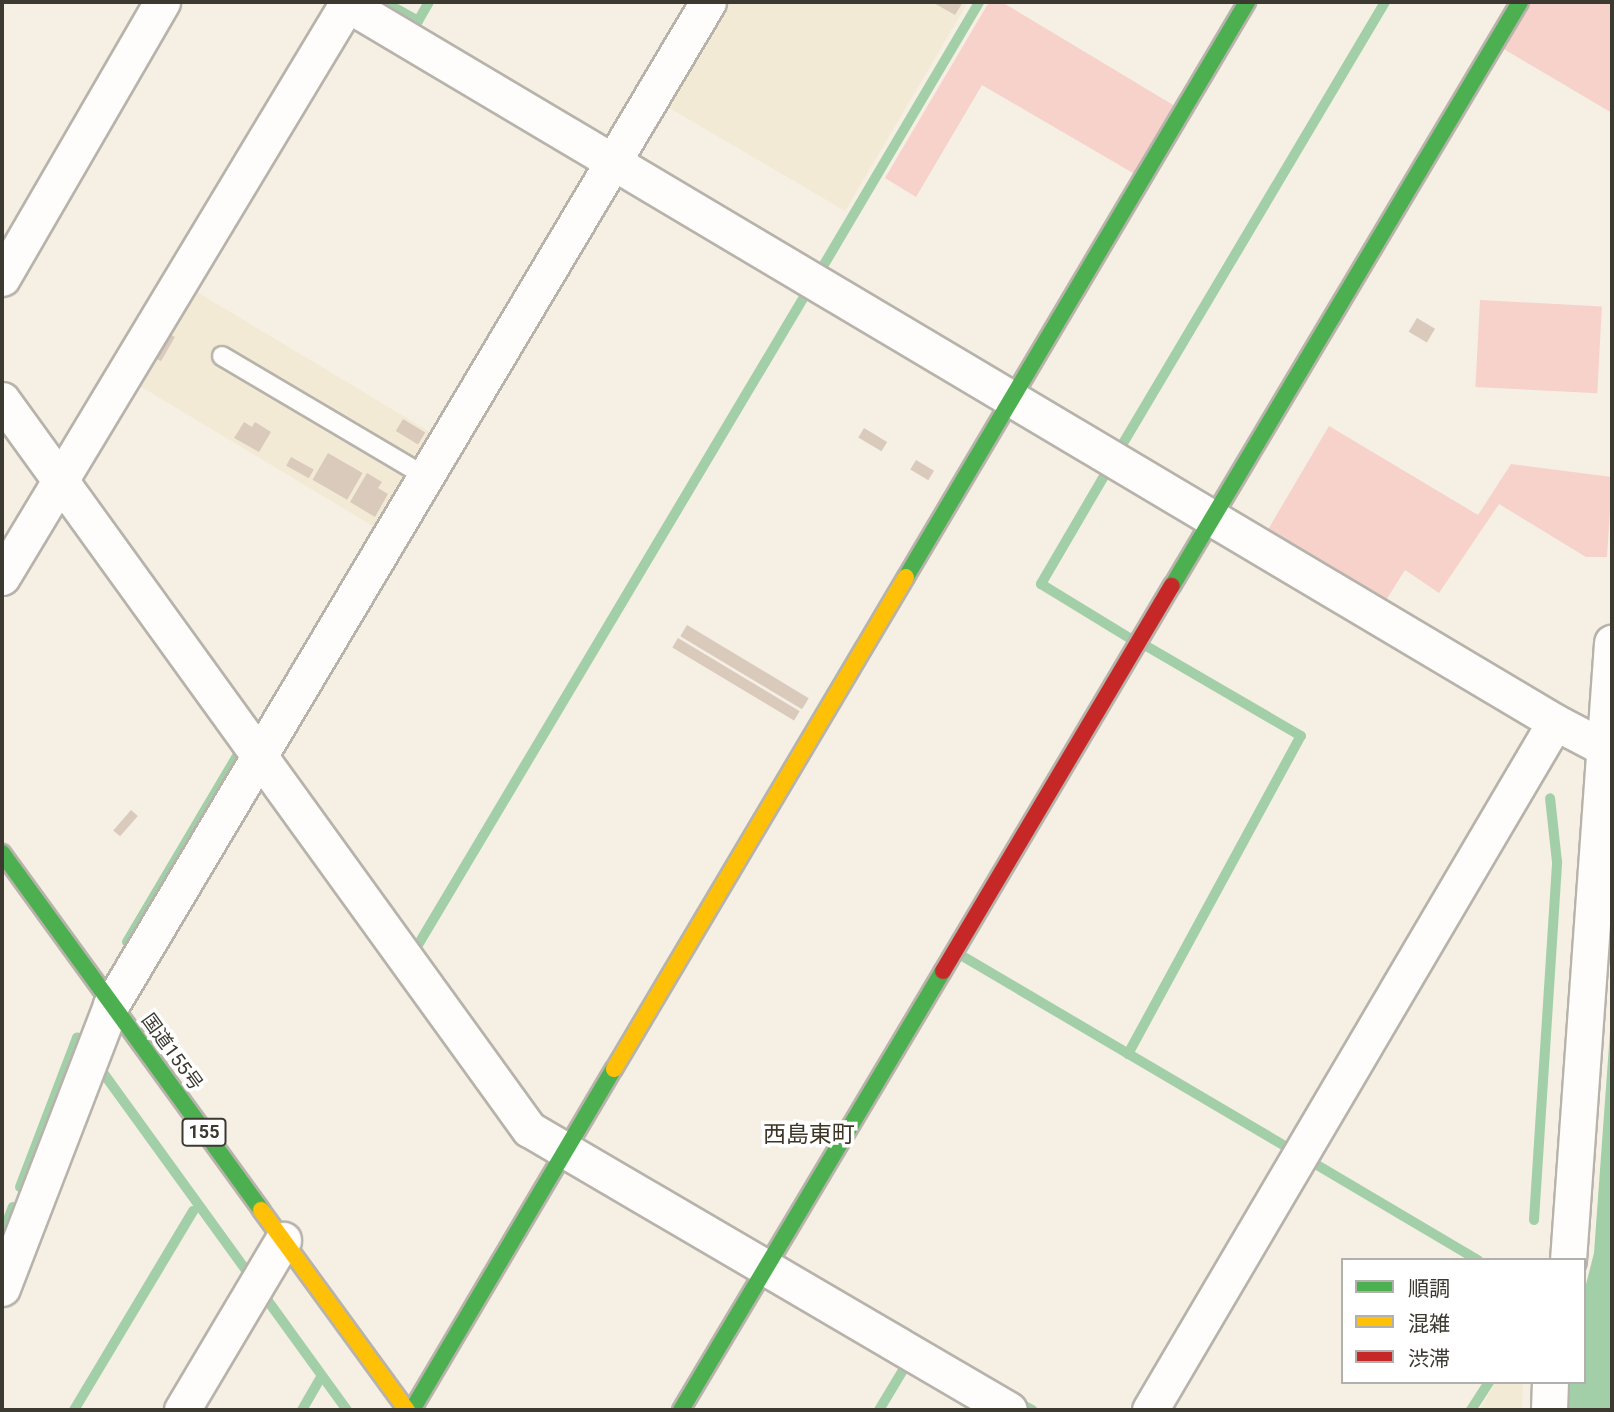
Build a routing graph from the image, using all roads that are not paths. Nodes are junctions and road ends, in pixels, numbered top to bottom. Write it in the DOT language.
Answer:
graph roads {
  1 [pos="162,2"];
  2 [pos="708,2"];
  3 [pos="1247,2"];
  4 [pos="1520,2"];
  5 [pos="346,3"];
  6 [pos="612,164"];
  7 [pos="2,278"];
  8 [pos="222,356"];
  9 [pos="2,400"];
  10 [pos="1013,401"];
  11 [pos="425,476"];
  12 [pos="61,479"];
  13 [pos="1212,519"];
  14 [pos="2,577"];
  15 [pos="1612,643"];
  16 [pos="1555,722"];
  17 [pos="1609,751"];
  18 [pos="258,755"];
  19 [pos="2,853"];
  20 [pos="111,1005"];
  21 [pos="567,1151"];
  22 [pos="283,1240"];
  23 [pos="1568,1258"];
  24 [pos="766,1268"];
  25 [pos="2,1288"];
  26 [pos="1550,1384"];
  27 [pos="182,1410"];
  28 [pos="410,1410"];
  29 [pos="681,1410"];
  30 [pos="1009,1410"];
  31 [pos="1150,1410"];
  32 [pos="1549,1410"];
  1 -- 7 [label="street"];
  2 -- 6 [label="street"];
  3 -- 10 [label="main road"];
  4 -- 13 [label="main road"];
  5 -- 6 [label="street"];
  5 -- 12 [label="street"];
  6 -- 10 [label="street"];
  6 -- 11 [label="street"];
  8 -- 11 [label="lane"];
  9 -- 12 [label="street"];
  10 -- 13 [label="street"];
  10 -- 21 [label="main road"];
  11 -- 18 [label="street"];
  12 -- 14 [label="street"];
  12 -- 18 [label="street"];
  13 -- 16 [label="street"];
  13 -- 24 [label="main road"];
  15 -- 17 [label="street"];
  16 -- 17 [label="street"];
  16 -- 31 [label="street"];
  17 -- 23 [label="street"];
  18 -- 20 [label="street"];
  18 -- 21 [label="street"];
  19 -- 20 [label="main road, 国道155号 / 155"];
  20 -- 22 [label="main road, 国道155号 / 155"];
  20 -- 25 [label="street"];
  21 -- 24 [label="street"];
  21 -- 28 [label="main road"];
  22 -- 27 [label="street"];
  22 -- 28 [label="main road, 国道155号 / 155"];
  24 -- 29 [label="main road"];
  24 -- 30 [label="street"];
  26 -- 32 [label="street"];
}
